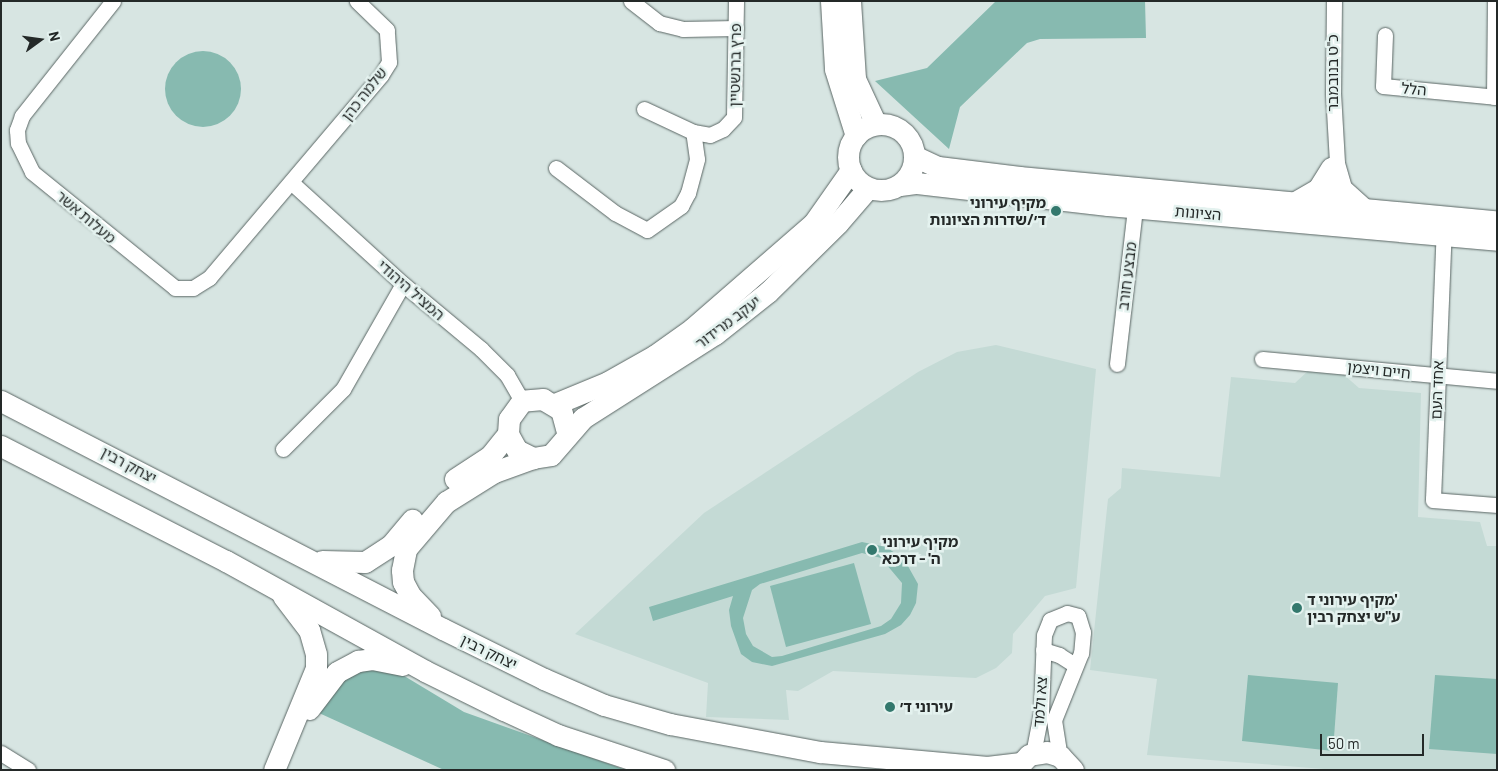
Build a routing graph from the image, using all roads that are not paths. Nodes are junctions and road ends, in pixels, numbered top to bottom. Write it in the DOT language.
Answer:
graph roads {
  1 [pos="113,1"];
  2 [pos="357,1"];
  3 [pos="631,1"];
  4 [pos="736,1"];
  5 [pos="831,1"];
  6 [pos="850,1"];
  7 [pos="1334,1"];
  8 [pos="1495,1"];
  9 [pos="736,28"];
  10 [pos="1385,35"];
  11 [pos="1495,97"];
  12 [pos="644,109"];
  13 [pos="876,124"];
  14 [pos="693,132"];
  15 [pos="856,136"];
  16 [pos="1334,144"];
  17 [pos="914,156"];
  18 [pos="556,168"];
  19 [pos="1332,168"];
  20 [pos="851,170"];
  21 [pos="292,183"];
  22 [pos="900,185"];
  23 [pos="868,188"];
  24 [pos="1137,198"];
  25 [pos="1297,201"];
  26 [pos="1340,205"];
  27 [pos="1368,218"];
  28 [pos="1497,221"];
  29 [pos="1444,226"];
  30 [pos="1497,240"];
  31 [pos="403,284"];
  32 [pos="1262,359"];
  33 [pos="1118,364"];
  34 [pos="1438,376"];
  35 [pos="1497,381"];
  36 [pos="1,401"];
  37 [pos="522,402"];
  38 [pos="555,404"];
  39 [pos="567,432"];
  40 [pos="508,434"];
  41 [pos="1,446"];
  42 [pos="283,448"];
  43 [pos="533,458"];
  44 [pos="1497,505"];
  45 [pos="310,560"];
  46 [pos="275,586"];
  47 [pos="443,629"];
  48 [pos="1043,650"];
  49 [pos="1075,666"];
  50 [pos="424,670"];
  51 [pos="294,729"];
  52 [pos="4,760"];
  53 [pos="1022,762"];
  54 [pos="1071,766"];
  55 [pos="28,770"];
  56 [pos="274,770"];
  57 [pos="664,770"];
  1 -- 21 [label="street, מעלות אשר"];
  2 -- 21 [label="street, שלמה כהן"];
  3 -- 9 [label="street"];
  4 -- 9 [label="street, פרץ ברנשטיין"];
  5 -- 15 [label="street"];
  6 -- 13 [label="street"];
  7 -- 16 [label="street, כ\"ט בנובמבר"];
  8 -- 11 [label="street"];
  9 -- 14 [label="street, פרץ ברנשטיין"];
  10 -- 11 [label="street, הלל"];
  12 -- 14 [label="street, פרץ ברנשטיין"];
  13 -- 15 [label="street"];
  13 -- 17 [label="street"];
  14 -- 18 [label="street"];
  15 -- 20 [label="street"];
  16 -- 19 [label="street, כ\"ט בנובמבר"];
  16 -- 27 [label="street, כ\"ט בנובמבר"];
  17 -- 22 [label="street"];
  17 -- 24 [label="street, הציונות"];
  19 -- 25 [label="street"];
  19 -- 26 [label="street, כ\"ט בנובמבר"];
  20 -- 23 [label="street"];
  20 -- 38 [label="street, יעקב מרידור"];
  21 -- 31 [label="street, המציל היהודי"];
  22 -- 23 [label="street"];
  22 -- 24 [label="street, הציונות"];
  23 -- 39 [label="street, יעקב מרידור"];
  24 -- 25 [label="street, הציונות"];
  24 -- 27 [label="street, הציונות"];
  24 -- 33 [label="street, מבצע חורב"];
  25 -- 26 [label="street, הציונות"];
  26 -- 27 [label="street, הציונות"];
  27 -- 29 [label="street, הציונות"];
  28 -- 29 [label="street, הציונות"];
  29 -- 30 [label="street, הציונות"];
  29 -- 34 [label="street, אחד העם"];
  31 -- 37 [label="street, המציל היהודי"];
  31 -- 42 [label="street"];
  32 -- 34 [label="street, חיים ויצמן"];
  34 -- 35 [label="street, חיים ויצמן"];
  34 -- 44 [label="street, אחד העם"];
  36 -- 45 [label="street, יצחק רבין"];
  37 -- 38 [label="street"];
  37 -- 40 [label="street"];
  38 -- 39 [label="street"];
  39 -- 43 [label="street"];
  40 -- 43 [label="street"];
  40 -- 45 [label="street"];
  41 -- 46 [label="street"];
  43 -- 47 [label="street"];
  45 -- 47 [label="street, יצחק רבין"];
  46 -- 50 [label="street"];
  46 -- 51 [label="street"];
  47 -- 53 [label="street, יצחק רבין"];
  48 -- 49 [label="street"];
  48 -- 49 [label="street, צא ולמד"];
  48 -- 53 [label="street, צא ולמד"];
  49 -- 54 [label="street, צא ולמד"];
  50 -- 51 [label="street"];
  50 -- 57 [label="street"];
  51 -- 56 [label="street"];
  52 -- 55 [label="street"];
  53 -- 54 [label="street, יצחק רבין"];
}
